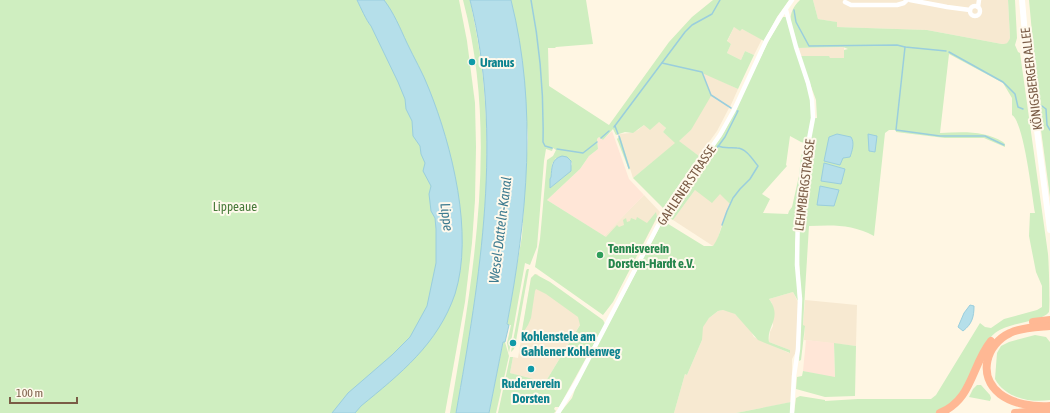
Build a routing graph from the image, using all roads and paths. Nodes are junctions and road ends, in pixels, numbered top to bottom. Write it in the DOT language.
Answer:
graph roads {
  1 [pos="792,0"];
  2 [pos="908,0"];
  3 [pos="943,0"];
  4 [pos="979,0"];
  5 [pos="1022,0"];
  6 [pos="845,2"];
  7 [pos="876,3"];
  8 [pos="942,6"];
  9 [pos="978,7"];
  10 [pos="786,10"];
  11 [pos="970,10"];
  12 [pos="1050,230"];
  13 [pos="1050,313"];
  14 [pos="1046,321"];
  15 [pos="1050,326"];
  16 [pos="1050,406"];
  17 [pos="792,410"];
  18 [pos="1050,410"];
  19 [pos="558,413"];
  20 [pos="940,413"];
  21 [pos="1016,413"];
  1 -- 10 [label="street, GAHLENER STRASSE"];
  2 -- 7 [label="street"];
  2 -- 8 [label="street"];
  3 -- 8 [label="street"];
  4 -- 9 [label="street"];
  5 -- 12 [label="main road, KÖNIGSBERGER ALLEE"];
  6 -- 7 [label="street"];
  8 -- 11 [label="street"];
  9 -- 11 [label="street"];
  9 -- 11 [label="street"];
  10 -- 17 [label="street, LEHMBERGSTRASSE"];
  10 -- 19 [label="street, GAHLENER STRASSE"];
  13 -- 14 [label="highway"];
  14 -- 20 [label="highway"];
  15 -- 16 [label="highway"];
  18 -- 21 [label="highway"];
}
